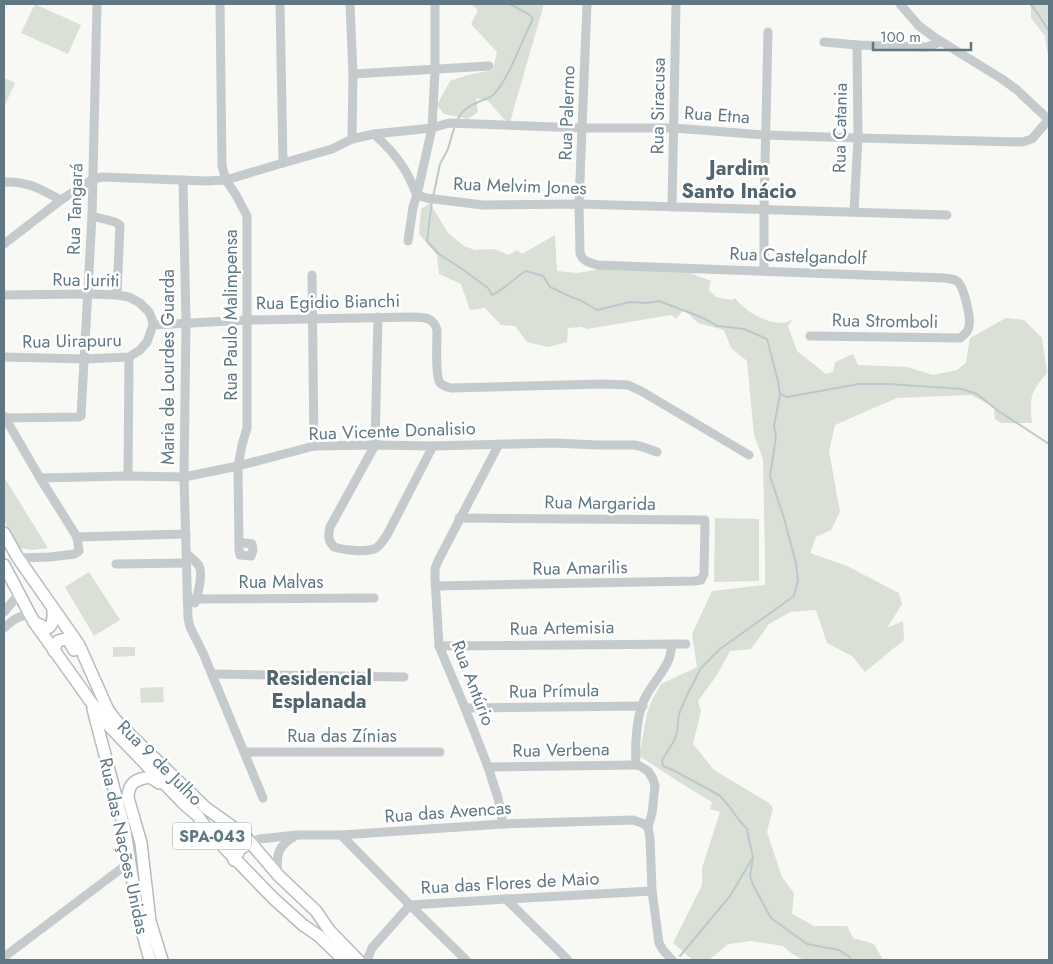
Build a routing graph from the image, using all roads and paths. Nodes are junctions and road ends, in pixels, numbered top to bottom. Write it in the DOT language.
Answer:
graph roads {
  1 [pos="97,4"];
  2 [pos="220,4"];
  3 [pos="280,4"];
  4 [pos="350,4"];
  5 [pos="435,4"];
  6 [pos="587,4"];
  7 [pos="900,4"];
  8 [pos="676,6"];
  9 [pos="768,32"];
  10 [pos="824,42"];
  11 [pos="940,42"];
  12 [pos="857,46"];
  13 [pos="489,66"];
  14 [pos="434,70"];
  15 [pos="353,74"];
  16 [pos="1049,120"];
  17 [pos="432,128"];
  18 [pos="583,128"];
  19 [pos="674,128"];
  20 [pos="374,134"];
  21 [pos="766,135"];
  22 [pos="858,138"];
  23 [pos="352,139"];
  24 [pos="283,162"];
  25 [pos="93,179"];
  26 [pos="183,180"];
  27 [pos="226,180"];
  28 [pos="4,182"];
  29 [pos="422,197"];
  30 [pos="61,200"];
  31 [pos="579,204"];
  32 [pos="672,207"];
  33 [pos="764,209"];
  34 [pos="854,211"];
  35 [pos="947,215"];
  36 [pos="92,216"];
  37 [pos="408,241"];
  38 [pos="4,244"];
  39 [pos="580,253"];
  40 [pos="764,270"];
  41 [pos="312,276"];
  42 [pos="88,294"];
  43 [pos="4,295"];
  44 [pos="117,295"];
  45 [pos="378,317"];
  46 [pos="312,319"];
  47 [pos="248,320"];
  48 [pos="186,322"];
  49 [pos="153,325"];
  50 [pos="810,336"];
  51 [pos="960,338"];
  52 [pos="4,357"];
  53 [pos="129,357"];
  54 [pos="84,359"];
  55 [pos="4,417"];
  56 [pos="499,444"];
  57 [pos="375,445"];
  58 [pos="314,446"];
  59 [pos="433,446"];
  60 [pos="657,452"];
  61 [pos="749,455"];
  62 [pos="238,466"];
  63 [pos="128,476"];
  64 [pos="184,477"];
  65 [pos="40,478"];
  66 [pos="459,518"];
  67 [pos="186,534"];
  68 [pos="5,536"];
  69 [pos="77,537"];
  70 [pos="239,542"];
  71 [pos="705,556"];
  72 [pos="18,558"];
  73 [pos="187,558"];
  74 [pos="116,564"];
  75 [pos="4,565"];
  76 [pos="435,586"];
  77 [pos="19,594"];
  78 [pos="45,596"];
  79 [pos="374,598"];
  80 [pos="192,599"];
  81 [pos="54,609"];
  82 [pos="4,612"];
  83 [pos="32,619"];
  84 [pos="4,628"];
  85 [pos="672,644"];
  86 [pos="686,644"];
  87 [pos="439,646"];
  88 [pos="54,651"];
  89 [pos="212,674"];
  90 [pos="404,677"];
  91 [pos="91,702"];
  92 [pos="642,706"];
  93 [pos="465,708"];
  94 [pos="108,710"];
  95 [pos="244,752"];
  96 [pos="440,752"];
  97 [pos="636,765"];
  98 [pos="488,768"];
  99 [pos="263,798"];
  100 [pos="184,804"];
  101 [pos="503,824"];
  102 [pos="648,827"];
  103 [pos="297,835"];
  104 [pos="341,835"];
  105 [pos="250,843"];
  106 [pos="234,860"];
  107 [pos="130,862"];
  108 [pos="278,875"];
  109 [pos="287,884"];
  110 [pos="652,891"];
  111 [pos="273,898"];
  112 [pos="506,898"];
  113 [pos="410,905"];
  114 [pos="4,957"];
  115 [pos="150,960"];
  116 [pos="162,960"];
  117 [pos="344,960"];
  118 [pos="358,960"];
  119 [pos="368,960"];
  120 [pos="466,960"];
  121 [pos="568,960"];
  122 [pos="672,960"];
  1 -- 25 [label="street, Rua Tangará"];
  2 -- 27 [label="street, Rua Paulo Malimpensa"];
  3 -- 24 [label="street"];
  4 -- 15 [label="street"];
  5 -- 14 [label="street"];
  6 -- 18 [label="street, Rua Palermo"];
  7 -- 11 [label="street"];
  8 -- 19 [label="street, Rua Siracusa"];
  9 -- 21 [label="street"];
  10 -- 12 [label="street"];
  11 -- 12 [label="street"];
  11 -- 16 [label="street"];
  12 -- 22 [label="street, Rua Catania"];
  13 -- 14 [label="street"];
  14 -- 15 [label="street"];
  14 -- 17 [label="street"];
  15 -- 23 [label="street"];
  16 -- 22 [label="street, Rua Etna"];
  17 -- 18 [label="street, Rua Etna"];
  17 -- 20 [label="street, Rua Etna"];
  17 -- 29 [label="street"];
  18 -- 19 [label="street, Rua Etna"];
  18 -- 31 [label="street, Rua Palermo"];
  19 -- 21 [label="street, Rua Etna"];
  19 -- 32 [label="street, Rua Siracusa"];
  20 -- 23 [label="street"];
  20 -- 29 [label="street"];
  21 -- 22 [label="street, Rua Etna"];
  21 -- 33 [label="street"];
  22 -- 34 [label="street, Rua Catania"];
  23 -- 24 [label="street"];
  24 -- 27 [label="street"];
  25 -- 26 [label="street"];
  25 -- 30 [label="street"];
  25 -- 36 [label="street, Rua Tangará"];
  26 -- 27 [label="street"];
  26 -- 48 [label="street, Maria de Lourdes Guarda"];
  27 -- 47 [label="street, Rua Paulo Malimpensa"];
  28 -- 30 [label="street"];
  29 -- 31 [label="street, Rua Melvim Jones"];
  29 -- 37 [label="street"];
  30 -- 38 [label="street"];
  31 -- 32 [label="street, Rua Melvim Jones"];
  31 -- 39 [label="street, Rua Palermo"];
  32 -- 33 [label="street, Rua Melvim Jones"];
  33 -- 34 [label="street, Rua Melvim Jones"];
  33 -- 40 [label="street"];
  34 -- 35 [label="street, Rua Melvim Jones"];
  36 -- 42 [label="street, Rua Tangará"];
  36 -- 44 [label="street"];
  39 -- 40 [label="street, Rua Castelgandolf"];
  40 -- 51 [label="street, Rua Castelgandolf"];
  41 -- 46 [label="street"];
  42 -- 43 [label="street, Rua Juriti"];
  42 -- 44 [label="street, Rua Juriti"];
  42 -- 54 [label="street, Rua Tangará"];
  44 -- 49 [label="street, Rua Juriti"];
  45 -- 46 [label="street, Rua Egidio Bianchi"];
  45 -- 57 [label="street"];
  45 -- 61 [label="street, Rua Egidio Bianchi"];
  46 -- 47 [label="street, Rua Egidio Bianchi"];
  46 -- 58 [label="street"];
  47 -- 48 [label="street, Rua Egidio Bianchi"];
  47 -- 62 [label="street, Rua Paulo Malimpensa"];
  48 -- 49 [label="street, Rua Egidio Bianchi"];
  48 -- 64 [label="street, Maria de Lourdes Guarda"];
  49 -- 53 [label="street, Rua Uirapuru"];
  50 -- 51 [label="street, Rua Stromboli"];
  52 -- 54 [label="street, Rua Uirapuru"];
  53 -- 54 [label="street, Rua Uirapuru"];
  53 -- 63 [label="street"];
  54 -- 55 [label="street, Rua Tangará"];
  55 -- 65 [label="street"];
  56 -- 59 [label="street, Rua Vicente Donalisio"];
  56 -- 60 [label="street, Rua Vicente Donalisio"];
  56 -- 66 [label="street, Rua Antúrio"];
  57 -- 58 [label="street, Rua Vicente Donalisio"];
  57 -- 59 [label="street, Rua Vicente Donalisio"];
  57 -- 59 [label="street"];
  58 -- 62 [label="street, Rua Vicente Donalisio"];
  62 -- 64 [label="street, Rua Vicente Donalisio"];
  62 -- 70 [label="street, Rua Paulo Malimpensa"];
  63 -- 64 [label="street, Rua Vicente Donalisio"];
  63 -- 65 [label="street, Rua Vicente Donalisio"];
  64 -- 67 [label="street, Maria de Lourdes Guarda"];
  65 -- 69 [label="street"];
  66 -- 71 [label="street, Rua Margarida"];
  66 -- 76 [label="street, Rua Antúrio"];
  67 -- 69 [label="street"];
  67 -- 73 [label="street, Maria de Lourdes Guarda"];
  68 -- 72 [label="main road, Rua 9 de Julho"];
  69 -- 72 [label="street"];
  71 -- 76 [label="street, Rua Amarilis"];
  72 -- 78 [label="main road, Rua 9 de Julho"];
  73 -- 74 [label="street"];
  73 -- 80 [label="street, Maria de Lourdes Guarda"];
  73 -- 80 [label="street"];
  75 -- 77 [label="main road, Rua 9 de Julho"];
  76 -- 87 [label="street, Rua Antúrio"];
  77 -- 78 [label="main road"];
  77 -- 82 [label="street"];
  77 -- 83 [label="main road, Rua 9 de Julho"];
  78 -- 81 [label="main road, Rua 9 de Julho"];
  79 -- 80 [label="street, Rua Malvas"];
  80 -- 89 [label="street"];
  81 -- 83 [label="main road"];
  81 -- 94 [label="main road, Rua 9 de Julho"];
  83 -- 84 [label="street"];
  83 -- 88 [label="main road, Rua 9 de Julho"];
  85 -- 86 [label="street, Rua Artemisia"];
  85 -- 87 [label="street, Rua Artemisia"];
  85 -- 92 [label="street"];
  87 -- 93 [label="street, Rua Antúrio"];
  88 -- 91 [label="main road, Rua 9 de Julho"];
  88 -- 94 [label="main road"];
  89 -- 90 [label="street"];
  89 -- 95 [label="street"];
  91 -- 100 [label="main road, Rua 9 de Julho / SPA-043"];
  91 -- 107 [label="main road, Rua das Nações Unidas"];
  92 -- 93 [label="street, Rua Prímula"];
  92 -- 97 [label="street"];
  93 -- 98 [label="street, Rua Antúrio"];
  94 -- 105 [label="main road, Rua 9 de Julho / SPA-043"];
  95 -- 96 [label="street, Rua das Zínias"];
  95 -- 99 [label="street"];
  97 -- 98 [label="street, Rua Verbena"];
  97 -- 102 [label="street"];
  98 -- 101 [label="street, Rua Antúrio"];
  100 -- 106 [label="main road, Rua 9 de Julho / SPA-043"];
  100 -- 116 [label="main road, Rua das Nações Unidas"];
  101 -- 102 [label="street, Rua das Avencas"];
  101 -- 104 [label="street, Rua das Avencas"];
  102 -- 110 [label="street"];
  103 -- 104 [label="street, Rua das Avencas"];
  103 -- 105 [label="street, Rua das Avencas"];
  103 -- 108 [label="street"];
  104 -- 113 [label="street"];
  105 -- 106 [label="main road"];
  105 -- 108 [label="main road, Rua 9 de Julho / SPA-043"];
  106 -- 111 [label="main road, Rua 9 de Julho / SPA-043"];
  107 -- 114 [label="street"];
  107 -- 115 [label="main road, Rua das Nações Unidas"];
  108 -- 109 [label="main road, Rua 9 de Julho / SPA-043"];
  109 -- 111 [label="main road"];
  109 -- 118 [label="main road, Rua 9 de Julho / SPA-043"];
  110 -- 112 [label="street, Rua das Flores de Maio"];
  110 -- 122 [label="street"];
  111 -- 117 [label="main road, Rua 9 de Julho / SPA-043"];
  112 -- 113 [label="street, Rua das Flores de Maio"];
  112 -- 121 [label="street"];
  113 -- 119 [label="street, Rua das Flores de Maio"];
  113 -- 120 [label="street"];
}
